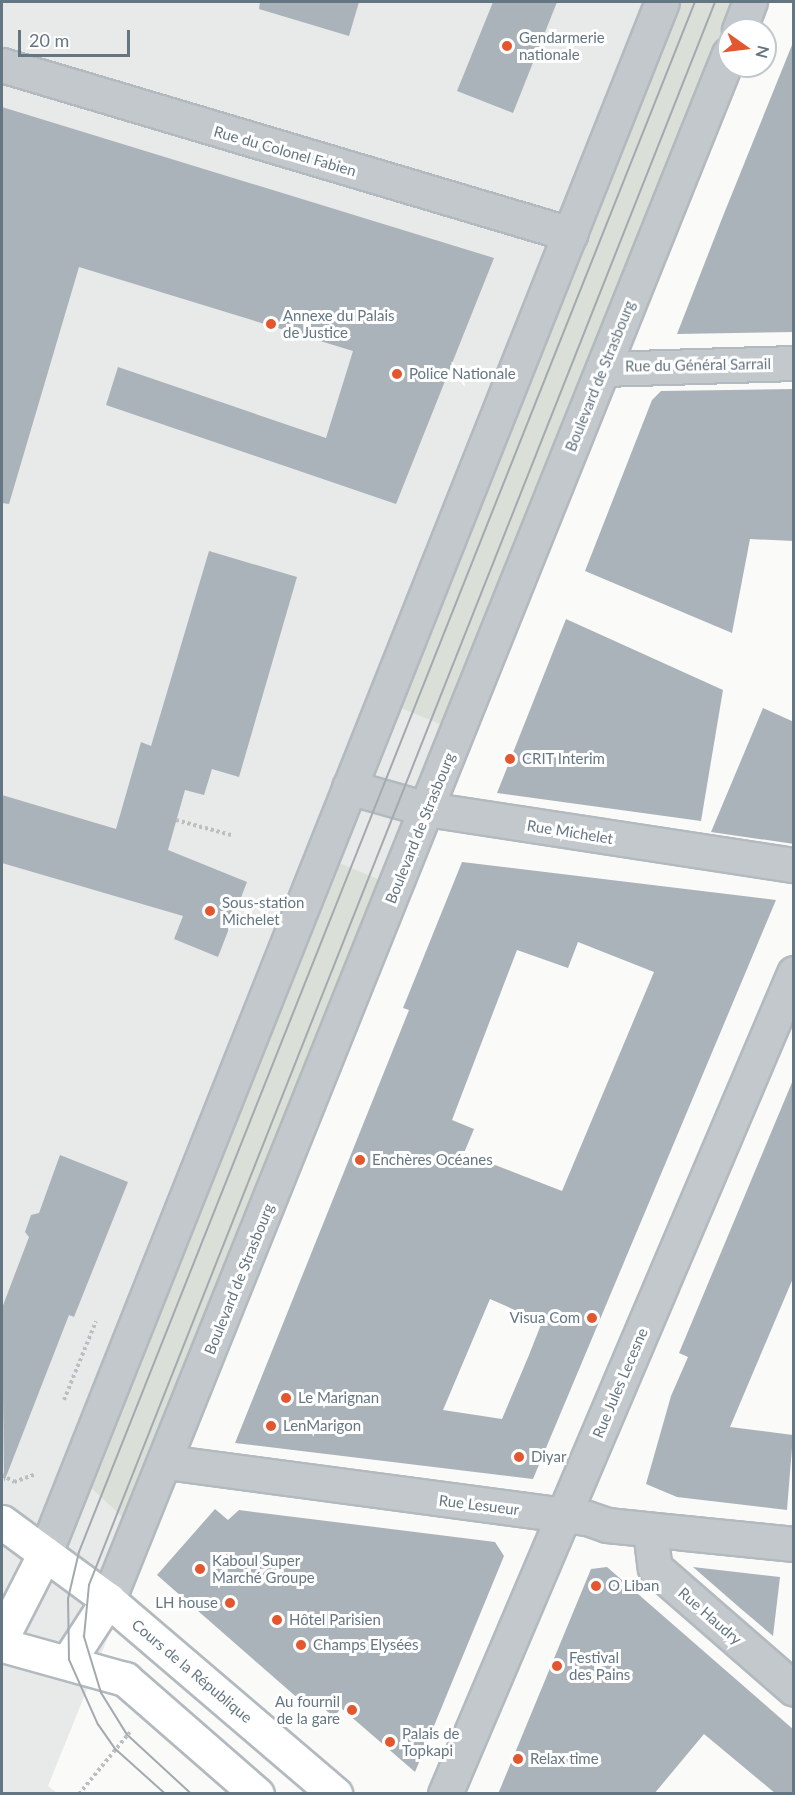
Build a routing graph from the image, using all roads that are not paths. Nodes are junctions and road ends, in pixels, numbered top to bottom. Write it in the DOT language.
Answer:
graph roads {
  1 [pos="662,2"];
  2 [pos="750,2"];
  3 [pos="744,18"];
  4 [pos="2,65"];
  5 [pos="719,78"];
  6 [pos="570,234"];
  7 [pos="794,363"];
  8 [pos="603,369"];
  9 [pos="349,786"];
  10 [pos="427,809"];
  11 [pos="794,865"];
  12 [pos="794,973"];
  13 [pos="166,1461"];
  14 [pos="564,1516"];
  15 [pos="2,1522"];
  16 [pos="650,1530"];
  17 [pos="794,1544"];
  18 [pos="45,1553"];
  19 [pos="108,1600"];
  20 [pos="2,1637"];
  21 [pos="2,1645"];
  22 [pos="69,1660"];
  23 [pos="794,1689"];
  24 [pos="257,1794"];
  25 [pos="335,1794"];
  26 [pos="446,1794"];
  1 -- 6 [label="street"];
  2 -- 3 [label="street"];
  4 -- 6 [label="street, Rue du Colonel Fabien"];
  5 -- 8 [label="street, Boulevard de Strasbourg"];
  6 -- 9 [label="street"];
  7 -- 8 [label="street, Rue du Général Sarrail"];
  8 -- 10 [label="street, Boulevard de Strasbourg"];
  9 -- 10 [label="street, Rue Michelet"];
  9 -- 18 [label="street"];
  10 -- 11 [label="street, Rue Michelet"];
  10 -- 13 [label="street, Boulevard de Strasbourg"];
  12 -- 14 [label="street, Rue Jules Lecesne"];
  13 -- 14 [label="street, Rue Lesueur"];
  13 -- 19 [label="street, Boulevard de Strasbourg"];
  14 -- 16 [label="street, Rue Lesueur"];
  14 -- 26 [label="street, Rue Jules Lecesne"];
  15 -- 18 [label="main road, Cours de la République"];
  16 -- 17 [label="street, Rue Lesueur"];
  16 -- 23 [label="street, Rue Haudry"];
  18 -- 19 [label="main road, Cours de la République"];
  18 -- 20 [label="main road"];
  19 -- 22 [label="main road"];
  19 -- 25 [label="main road, Cours de la République"];
  21 -- 22 [label="main road"];
  22 -- 24 [label="main road"];
}
